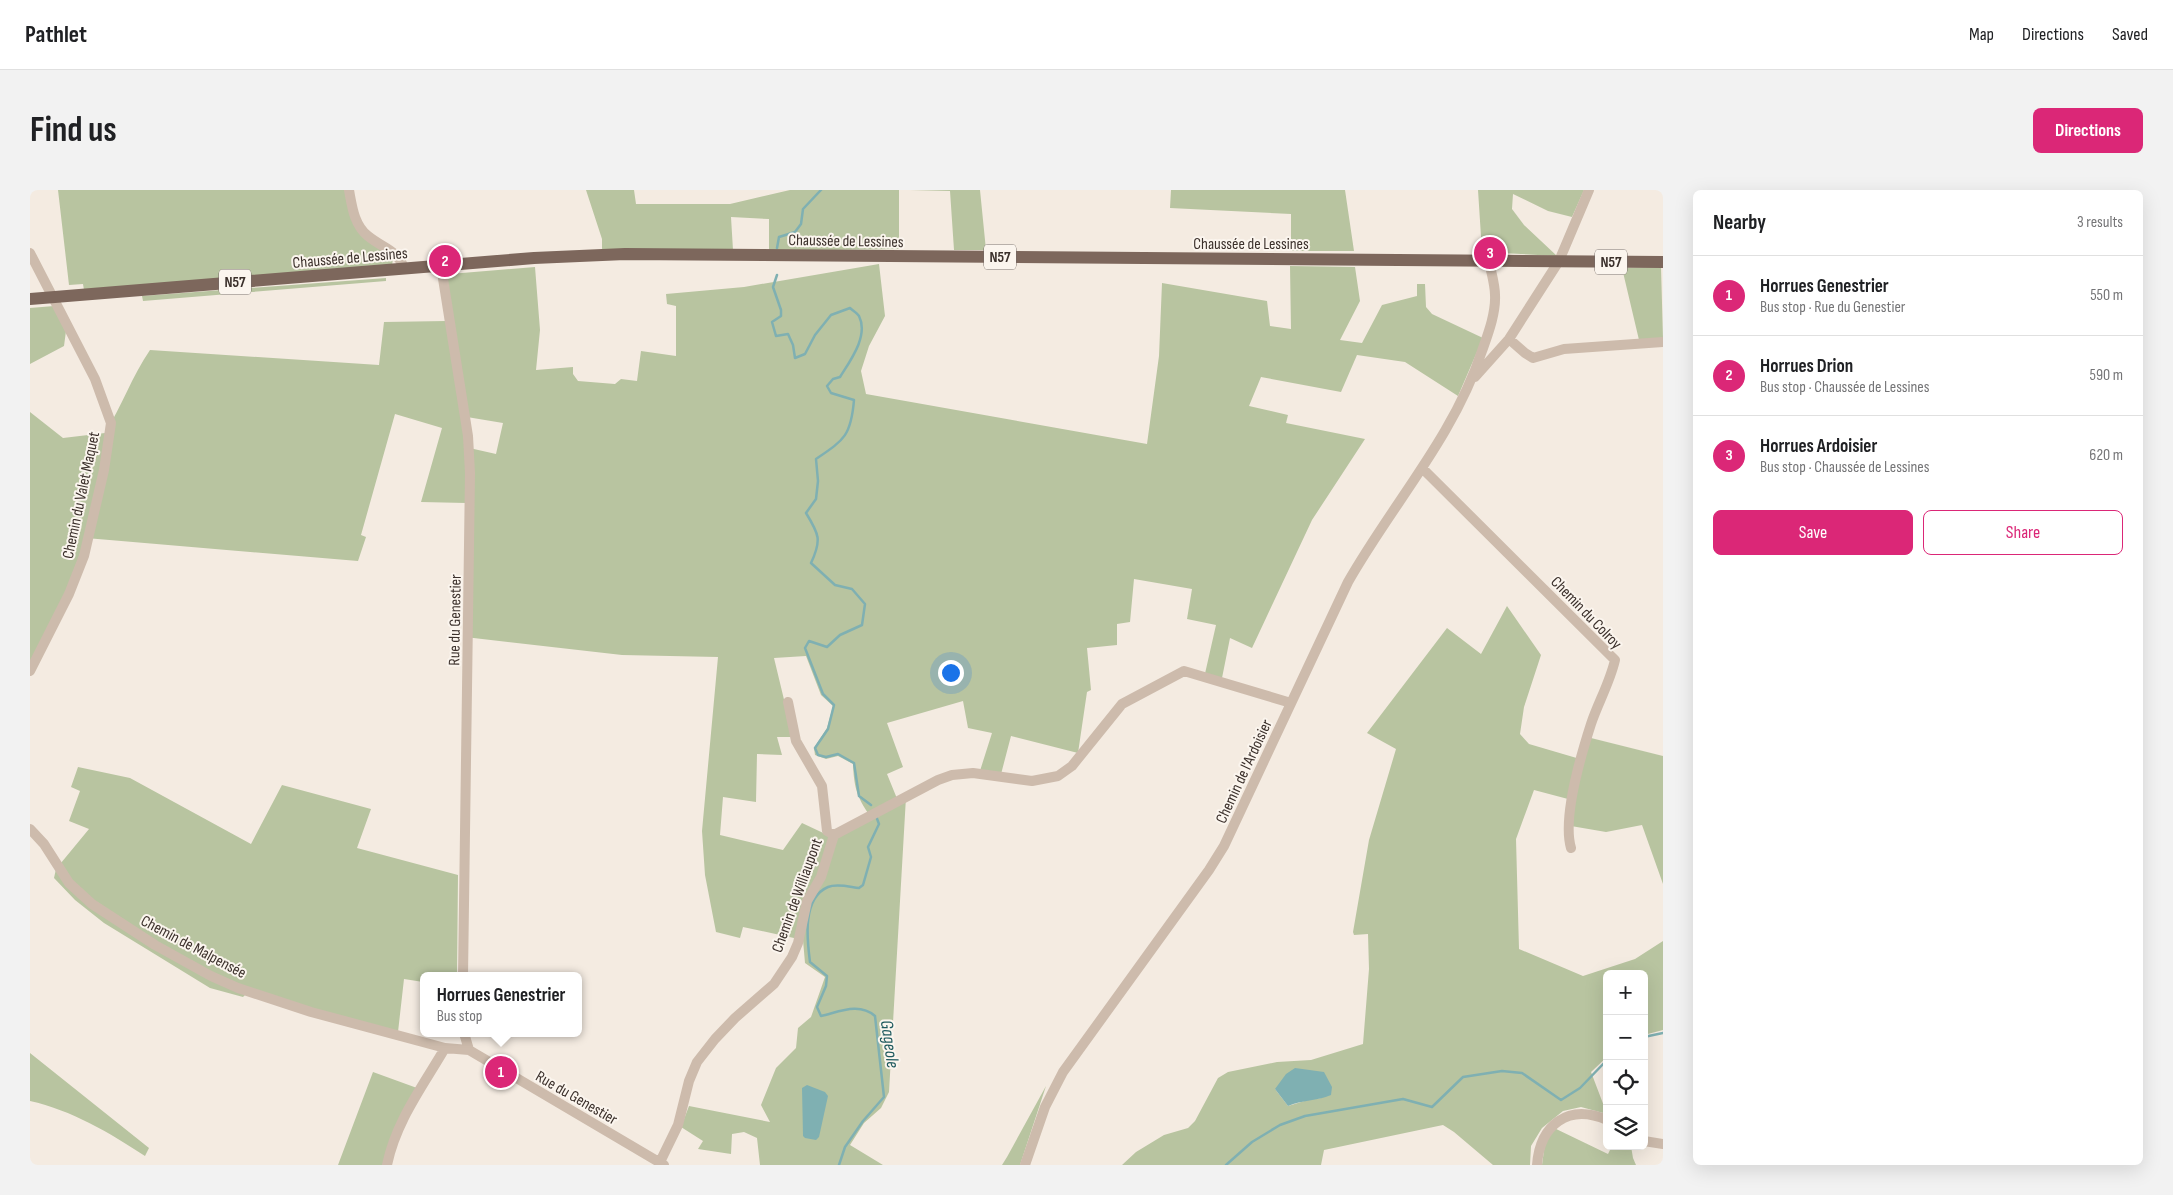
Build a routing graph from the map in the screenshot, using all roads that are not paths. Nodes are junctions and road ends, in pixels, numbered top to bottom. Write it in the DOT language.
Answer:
graph roads {
  1 [pos="349,190"];
  2 [pos="1589,190"];
  3 [pos="30,253"];
  4 [pos="1489,261"];
  5 [pos="1559,261"];
  6 [pos="1663,262"];
  7 [pos="440,266"];
  8 [pos="405,269"];
  9 [pos="54,297"];
  10 [pos="30,299"];
  11 [pos="1510,339"];
  12 [pos="1663,342"];
  13 [pos="1473,379"];
  14 [pos="1422,468"];
  15 [pos="30,671"];
  16 [pos="788,702"];
  17 [pos="1291,703"];
  18 [pos="30,829"];
  19 [pos="834,835"];
  20 [pos="1571,848"];
  21 [pos="463,972"];
  22 [pos="465,1037"];
  23 [pos="445,1048"];
  24 [pos="469,1050"];
  25 [pos="1603,1119"];
  26 [pos="1648,1142"];
  27 [pos="1663,1144"];
  28 [pos="662,1164"];
  29 [pos="387,1165"];
  30 [pos="1025,1165"];
  31 [pos="1537,1165"];
  1 -- 8 [label="street"];
  2 -- 5 [label="street, Chemin de l'Ardoisier"];
  3 -- 9 [label="street, Chemin du Valet Maquet"];
  4 -- 5 [label="main road, Chaussée de Lessines / N57"];
  4 -- 7 [label="main road, Chaussée de Lessines / N57"];
  4 -- 13 [label="street, Chemin de l'Ardoisier"];
  5 -- 6 [label="main road, Chaussée de Lessines / N57"];
  5 -- 11 [label="street, Chemin de l'Ardoisier"];
  7 -- 8 [label="main road, Chaussée de Lessines / N57"];
  7 -- 21 [label="street, Rue du Genestier"];
  8 -- 9 [label="main road, Chaussée de Lessines / N57"];
  9 -- 10 [label="main road, Chaussée de Lessines / N57"];
  9 -- 15 [label="street, Chemin du Valet Maquet"];
  11 -- 12 [label="street"];
  11 -- 13 [label="street, Chemin de l'Ardoisier"];
  13 -- 14 [label="street, Chemin de l'Ardoisier"];
  14 -- 17 [label="street, Chemin de l'Ardoisier"];
  14 -- 20 [label="street, Chemin du Colroy"];
  16 -- 19 [label="street, Chemin de Williaupont"];
  17 -- 19 [label="street, Chemin de Williaupont"];
  17 -- 30 [label="street, Chemin de l'Ardoisier"];
  18 -- 23 [label="street, Chemin de Malpensée"];
  19 -- 28 [label="street, Chemin de Williaupont"];
  22 -- 24 [label="street"];
  23 -- 24 [label="street, Chemin de Malpensée"];
  23 -- 29 [label="street"];
  24 -- 28 [label="street, Rue du Genestier"];
  25 -- 31 [label="street"];
  26 -- 27 [label="street"];
}
